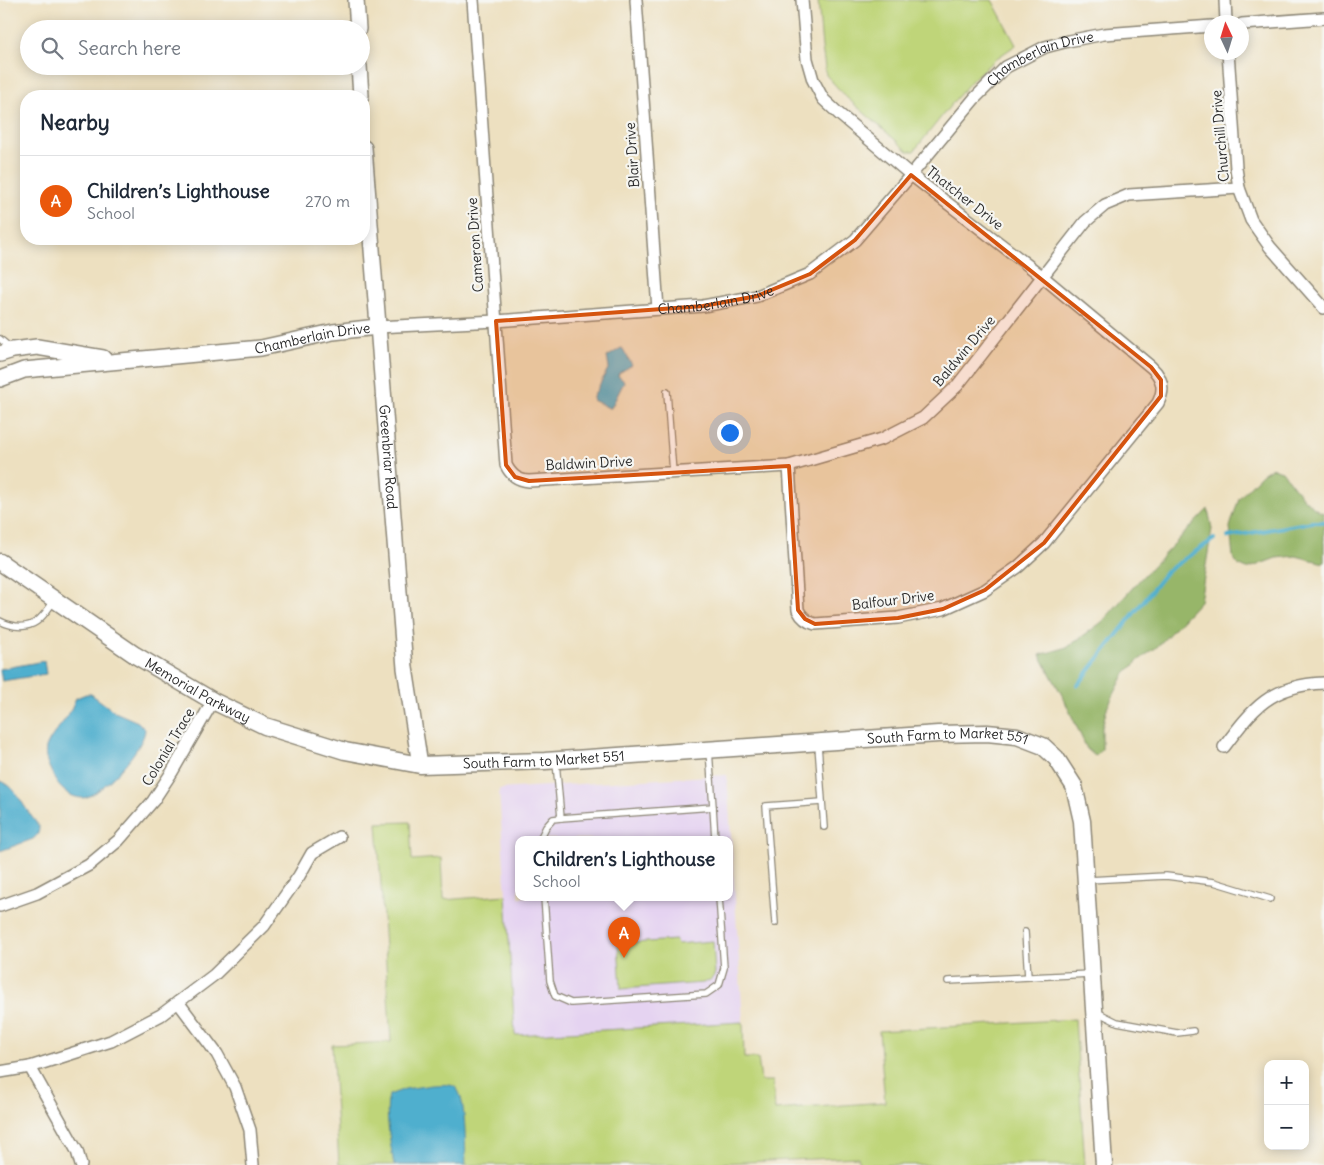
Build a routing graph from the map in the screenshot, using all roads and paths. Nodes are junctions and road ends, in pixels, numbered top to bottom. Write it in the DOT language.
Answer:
graph roads {
  1 [pos="356,0"];
  2 [pos="473,0"];
  3 [pos="636,0"];
  4 [pos="802,0"];
  5 [pos="1225,0"];
  6 [pos="1226,15"];
  7 [pos="1324,18"];
  8 [pos="357,20"];
  9 [pos="1249,23"];
  10 [pos="1204,27"];
  11 [pos="1229,60"];
  12 [pos="360,75"];
  13 [pos="361,90"];
  14 [pos="911,175"];
  15 [pos="1239,188"];
  16 [pos="370,231"];
  17 [pos="1043,277"];
  18 [pos="1324,308"];
  19 [pos="658,309"];
  20 [pos="496,321"];
  21 [pos="377,327"];
  22 [pos="0,339"];
  23 [pos="6,352"];
  24 [pos="122,361"];
  25 [pos="0,379"];
  26 [pos="1163,388"];
  27 [pos="667,392"];
  28 [pos="789,466"];
  29 [pos="673,473"];
  30 [pos="521,480"];
  31 [pos="0,562"];
  32 [pos="56,600"];
  33 [pos="0,621"];
  34 [pos="1324,683"];
  35 [pos="213,701"];
  36 [pos="818,743"];
  37 [pos="1224,747"];
  38 [pos="708,750"];
  39 [pos="555,760"];
  40 [pos="420,765"];
  41 [pos="822,802"];
  42 [pos="713,807"];
  43 [pos="560,818"];
  44 [pos="824,827"];
  45 [pos="542,836"];
  46 [pos="715,836"];
  47 [pos="339,837"];
  48 [pos="1086,880"];
  49 [pos="1270,898"];
  50 [pos="544,901"];
  51 [pos="719,901"];
  52 [pos="0,906"];
  53 [pos="775,923"];
  54 [pos="1024,932"];
  55 [pos="1091,974"];
  56 [pos="1028,977"];
  57 [pos="948,981"];
  58 [pos="178,1002"];
  59 [pos="1093,1009"];
  60 [pos="1193,1031"];
  61 [pos="30,1067"];
  62 [pos="0,1072"];
  63 [pos="81,1165"];
  64 [pos="253,1165"];
  65 [pos="1104,1165"];
  1 -- 8 [label="street"];
  2 -- 20 [label="street, Cameron Drive"];
  3 -- 19 [label="street, Blair Drive"];
  4 -- 14 [label="street, Thatcher Drive"];
  5 -- 6 [label="street"];
  7 -- 9 [label="street"];
  10 -- 14 [label="street, Chamberlain Drive"];
  11 -- 15 [label="street, Churchill Drive"];
  12 -- 13 [label="street"];
  14 -- 17 [label="street, Thatcher Drive"];
  14 -- 19 [label="street, Chamberlain Drive"];
  15 -- 17 [label="street, Baldwin Drive"];
  15 -- 18 [label="street, Churchill Drive"];
  16 -- 21 [label="street, Greenbriar Road"];
  17 -- 26 [label="street, Thatcher Drive"];
  17 -- 28 [label="street, Baldwin Drive"];
  19 -- 20 [label="street, Chamberlain Drive"];
  20 -- 21 [label="street, Chamberlain Drive"];
  20 -- 30 [label="street, Cameron Drive"];
  21 -- 24 [label="street, Chamberlain Drive"];
  21 -- 40 [label="street, Greenbriar Road"];
  22 -- 23 [label="lane"];
  23 -- 24 [label="street, Chamberlain Drive"];
  24 -- 25 [label="street, Chamberlain Drive"];
  26 -- 28 [label="street, Balfour Drive"];
  27 -- 29 [label="lane"];
  28 -- 29 [label="street, Baldwin Drive"];
  29 -- 30 [label="street, Baldwin Drive"];
  31 -- 32 [label="main road, Memorial Parkway"];
  32 -- 33 [label="lane"];
  32 -- 35 [label="main road, Memorial Parkway"];
  34 -- 37 [label="street"];
  35 -- 40 [label="main road, Memorial Parkway"];
  35 -- 52 [label="street, Colonial Trace"];
  36 -- 38 [label="main road, South Farm to Market 551"];
  36 -- 41 [label="lane"];
  36 -- 48 [label="main road, South Farm to Market 551"];
  38 -- 39 [label="main road, South Farm to Market 551"];
  38 -- 42 [label="lane"];
  39 -- 40 [label="main road, South Farm to Market 551"];
  39 -- 43 [label="lane"];
  41 -- 44 [label="lane"];
  41 -- 53 [label="lane"];
  42 -- 43 [label="lane"];
  42 -- 46 [label="lane"];
  43 -- 45 [label="lane"];
  47 -- 58 [label="street"];
  48 -- 49 [label="lane"];
  48 -- 55 [label="main road, South Farm to Market 551"];
  50 -- 51 [label="lane"];
  54 -- 56 [label="lane"];
  55 -- 56 [label="lane"];
  55 -- 59 [label="main road, South Farm to Market 551"];
  56 -- 57 [label="lane"];
  58 -- 61 [label="street"];
  58 -- 64 [label="street"];
  59 -- 60 [label="lane"];
  59 -- 65 [label="main road, South Farm to Market 551"];
  61 -- 62 [label="street"];
  61 -- 63 [label="street"];
}
